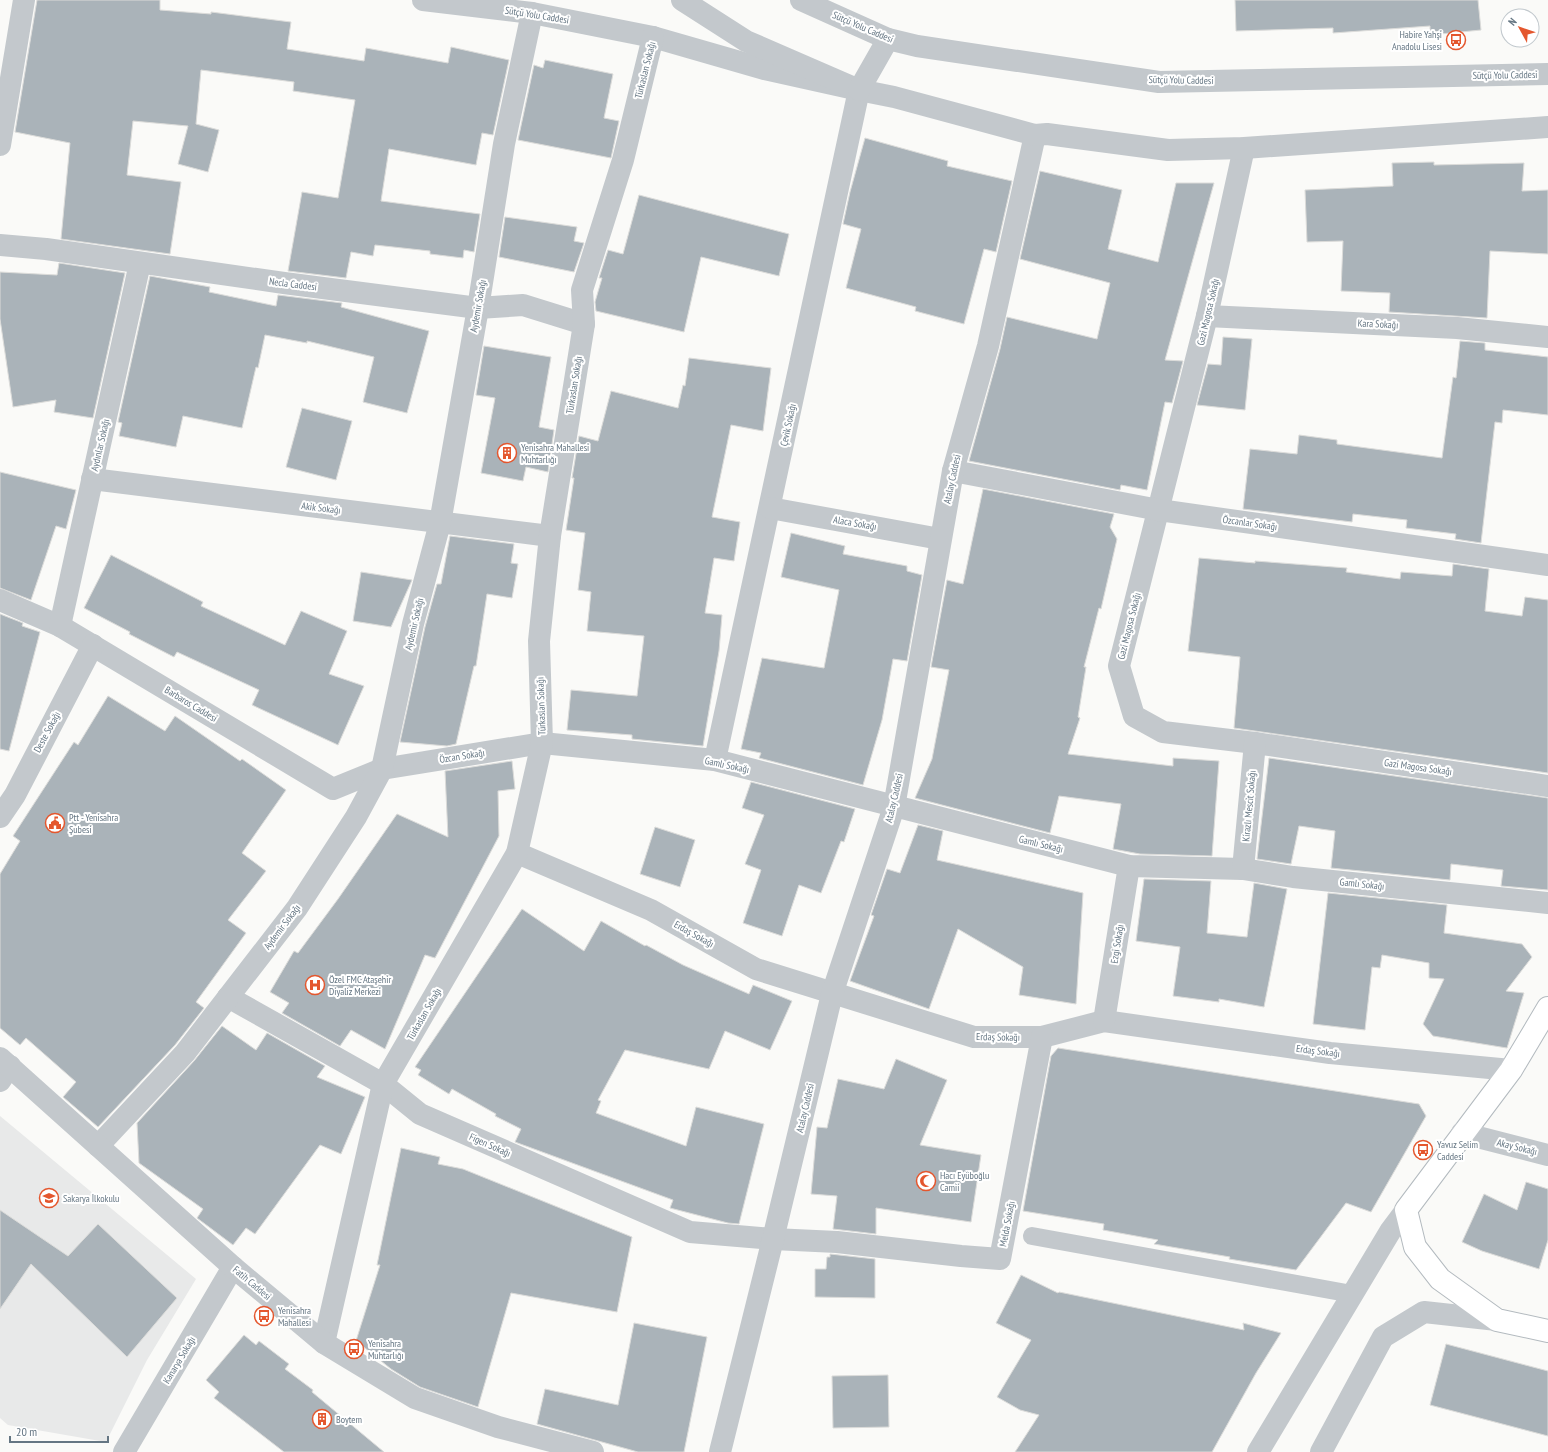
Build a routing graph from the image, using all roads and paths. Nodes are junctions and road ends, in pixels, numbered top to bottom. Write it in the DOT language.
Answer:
graph roads {
  1 [pos="24,0"];
  2 [pos="423,0"];
  3 [pos="682,0"];
  4 [pos="801,0"];
  5 [pos="532,13"];
  6 [pos="653,37"];
  7 [pos="888,40"];
  8 [pos="1548,74"];
  9 [pos="859,90"];
  10 [pos="1548,127"];
  11 [pos="1035,135"];
  12 [pos="0,145"];
  13 [pos="1244,148"];
  14 [pos="0,246"];
  15 [pos="140,264"];
  16 [pos="478,308"];
  17 [pos="1207,316"];
  18 [pos="584,324"];
  19 [pos="1548,337"];
  20 [pos="953,471"];
  21 [pos="92,479"];
  22 [pos="770,508"];
  23 [pos="1159,510"];
  24 [pos="440,523"];
  25 [pos="550,536"];
  26 [pos="940,539"];
  27 [pos="1548,565"];
  28 [pos="0,600"];
  29 [pos="60,626"];
  30 [pos="93,645"];
  31 [pos="542,743"];
  32 [pos="1255,743"];
  33 [pos="715,760"];
  34 [pos="382,769"];
  35 [pos="1548,786"];
  36 [pos="7,794"];
  37 [pos="894,807"];
  38 [pos="0,817"];
  39 [pos="518,853"];
  40 [pos="1129,866"];
  41 [pos="1243,869"];
  42 [pos="1548,903"];
  43 [pos="832,994"];
  44 [pos="228,998"];
  45 [pos="1548,1008"];
  46 [pos="1104,1021"];
  47 [pos="1042,1037"];
  48 [pos="3,1069"];
  49 [pos="1511,1070"];
  50 [pos="383,1084"];
  51 [pos="1462,1133"];
  52 [pos="98,1146"];
  53 [pos="1548,1155"];
  54 [pos="1406,1210"];
  55 [pos="1032,1236"];
  56 [pos="774,1239"];
  57 [pos="233,1268"];
  58 [pos="1352,1294"];
  59 [pos="1497,1320"];
  60 [pos="1548,1331"];
  61 [pos="324,1343"];
  62 [pos="124,1452"];
  63 [pos="593,1452"];
  64 [pos="720,1452"];
  65 [pos="1258,1452"];
  66 [pos="1321,1452"];
  1 -- 12 [label="street"];
  2 -- 5 [label="street, Sütçü Yolu Caddesi"];
  3 -- 9 [label="street, Sütçü Yolu Caddesi"];
  4 -- 7 [label="street, Sütçü Yolu Caddesi"];
  5 -- 6 [label="street, Sütçü Yolu Caddesi"];
  5 -- 16 [label="street, Aydemir Sokağı"];
  6 -- 9 [label="street, Sütçü Yolu Caddesi"];
  6 -- 18 [label="street, Türkaslan Sokağı"];
  7 -- 8 [label="street, Sütçü Yolu Caddesi"];
  7 -- 9 [label="street, Çevik Sokağı"];
  9 -- 11 [label="street, Sütçü Yolu Caddesi"];
  9 -- 22 [label="street, Çevik Sokağı"];
  10 -- 13 [label="street, Sütçü Yolu Caddesi"];
  11 -- 13 [label="street, Sütçü Yolu Caddesi"];
  11 -- 20 [label="street, Atalay Caddesi"];
  13 -- 17 [label="street, Gazi Magosa Sokağı"];
  14 -- 15 [label="street, Necla Caddesi"];
  15 -- 16 [label="street, Necla Caddesi"];
  15 -- 21 [label="street, Aydınlar Sokağı"];
  16 -- 18 [label="street, Necla Caddesi"];
  16 -- 24 [label="street, Aydemir Sokağı"];
  17 -- 19 [label="street, Kara Sokağı"];
  17 -- 23 [label="street, Gazi Magosa Sokağı"];
  18 -- 25 [label="street, Türkaslan Sokağı"];
  20 -- 23 [label="street, Özcanlar Sokağı"];
  20 -- 26 [label="street, Atalay Caddesi"];
  21 -- 24 [label="street, Akik Sokağı"];
  21 -- 29 [label="street, Aydınlar Sokağı"];
  22 -- 26 [label="street, Alaca Sokağı"];
  22 -- 33 [label="street, Çevik Sokağı"];
  23 -- 27 [label="street, Özcanlar Sokağı"];
  23 -- 32 [label="street, Gazi Magosa Sokağı"];
  24 -- 25 [label="street, Akik Sokağı"];
  24 -- 34 [label="street, Aydemir Sokağı"];
  25 -- 31 [label="street, Türkaslan Sokağı"];
  26 -- 37 [label="street, Atalay Caddesi"];
  28 -- 29 [label="street, Barbaros Caddesi"];
  29 -- 30 [label="street, Barbaros Caddesi"];
  30 -- 34 [label="street, Barbaros Caddesi"];
  30 -- 36 [label="street, Deste Sokağı"];
  31 -- 33 [label="street, Gamlı Sokağı"];
  31 -- 34 [label="street, Özcan Sokağı"];
  31 -- 39 [label="street, Türkaslan Sokağı"];
  32 -- 35 [label="street, Gazi Magosa Sokağı"];
  32 -- 41 [label="street, Kirazlı Mescit Sokağı"];
  33 -- 37 [label="street, Gamlı Sokağı"];
  34 -- 44 [label="street, Aydemir Sokağı"];
  36 -- 38 [label="street, Deste Sokağı"];
  37 -- 40 [label="street, Gamlı Sokağı"];
  37 -- 43 [label="street, Atalay Caddesi"];
  39 -- 43 [label="street, Erdaş Sokağı"];
  39 -- 50 [label="street, Türkaslan Sokağı"];
  40 -- 41 [label="street, Gamlı Sokağı"];
  40 -- 46 [label="street, Ezgi Sokağı"];
  41 -- 42 [label="street, Gamlı Sokağı"];
  43 -- 47 [label="street, Erdaş Sokağı"];
  43 -- 56 [label="street, Atalay Caddesi"];
  44 -- 50 [label="street, Figen Sokağı"];
  44 -- 52 [label="street, Aydemir Sokağı"];
  45 -- 49 [label="main road"];
  46 -- 47 [label="street, Erdaş Sokağı"];
  46 -- 49 [label="street, Erdaş Sokağı"];
  47 -- 56 [label="street, Melda Sokağı"];
  48 -- 52 [label="street, Fatih Caddesi"];
  49 -- 51 [label="main road"];
  50 -- 56 [label="street, Figen Sokağı"];
  50 -- 61 [label="street, Türkaslan Sokağı"];
  51 -- 53 [label="street, Akay Sokağı"];
  51 -- 54 [label="main road"];
  52 -- 57 [label="street, Fatih Caddesi"];
  54 -- 58 [label="street"];
  54 -- 59 [label="main road"];
  55 -- 58 [label="lane"];
  56 -- 64 [label="street, Atalay Caddesi"];
  57 -- 61 [label="street, Fatih Caddesi"];
  57 -- 62 [label="street, Kanarya Sokağı"];
  58 -- 65 [label="street"];
  59 -- 60 [label="main road"];
  59 -- 66 [label="street"];
  61 -- 63 [label="street, Fatih Caddesi"];
}
